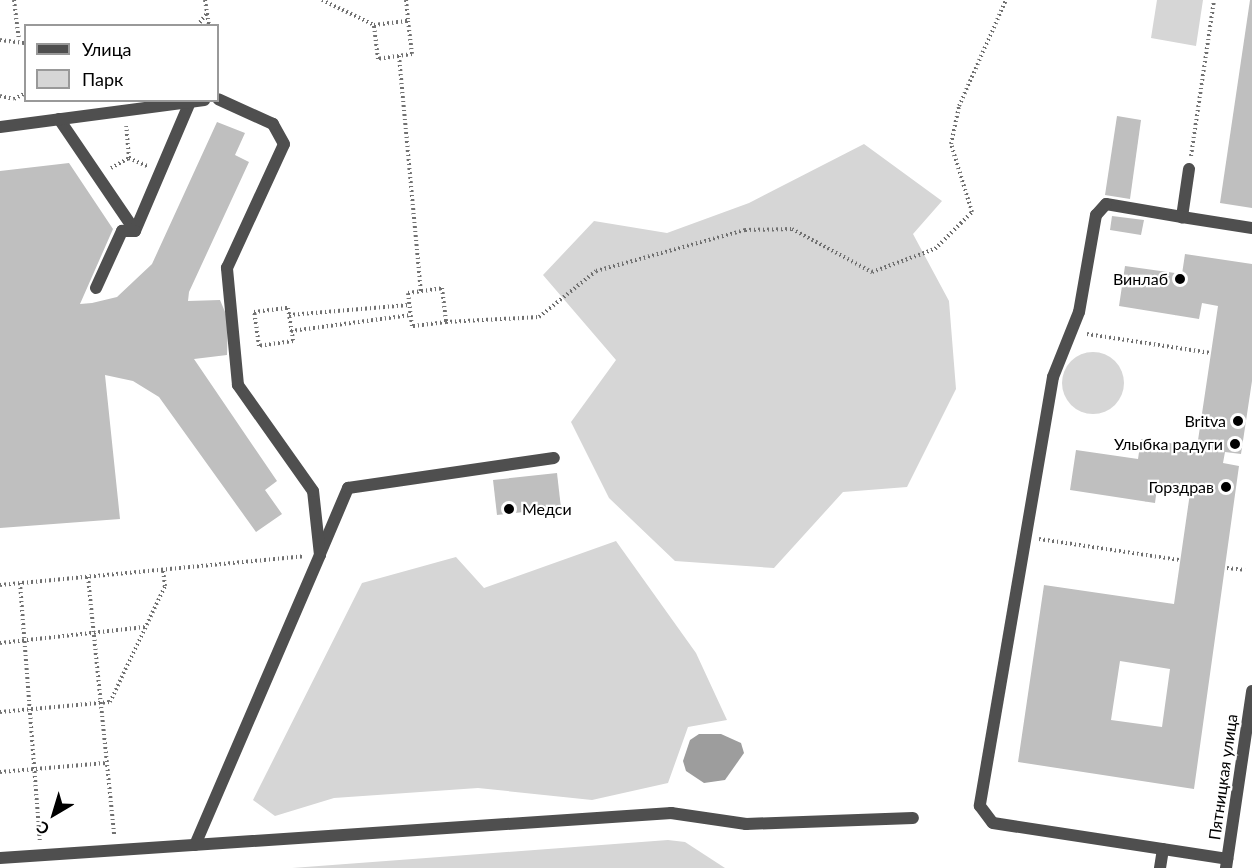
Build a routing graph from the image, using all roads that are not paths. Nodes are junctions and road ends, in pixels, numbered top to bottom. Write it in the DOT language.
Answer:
graph roads {
  1 [pos="219,99"];
  2 [pos="190,102"];
  3 [pos="59,119"];
  4 [pos="0,127"];
  5 [pos="1189,168"];
  6 [pos="1182,217"];
  7 [pos="1252,228"];
  8 [pos="135,231"];
  9 [pos="96,288"];
  10 [pos="554,458"];
  11 [pos="320,555"];
  12 [pos="1252,691"];
  13 [pos="913,818"];
  14 [pos="195,845"];
  15 [pos="1163,849"];
  16 [pos="6,861"];
  17 [pos="1227,864"];
  18 [pos="1160,868"];
  1 -- 11 [label="street"];
  2 -- 3 [label="street"];
  2 -- 8 [label="street"];
  3 -- 4 [label="street"];
  3 -- 8 [label="street"];
  5 -- 6 [label="street"];
  6 -- 7 [label="street"];
  6 -- 15 [label="street"];
  8 -- 9 [label="street"];
  10 -- 11 [label="street"];
  11 -- 14 [label="street"];
  12 -- 17 [label="street, Пятницкая улица"];
  13 -- 14 [label="street"];
  14 -- 16 [label="street"];
  15 -- 17 [label="street"];
  15 -- 18 [label="street"];
}
